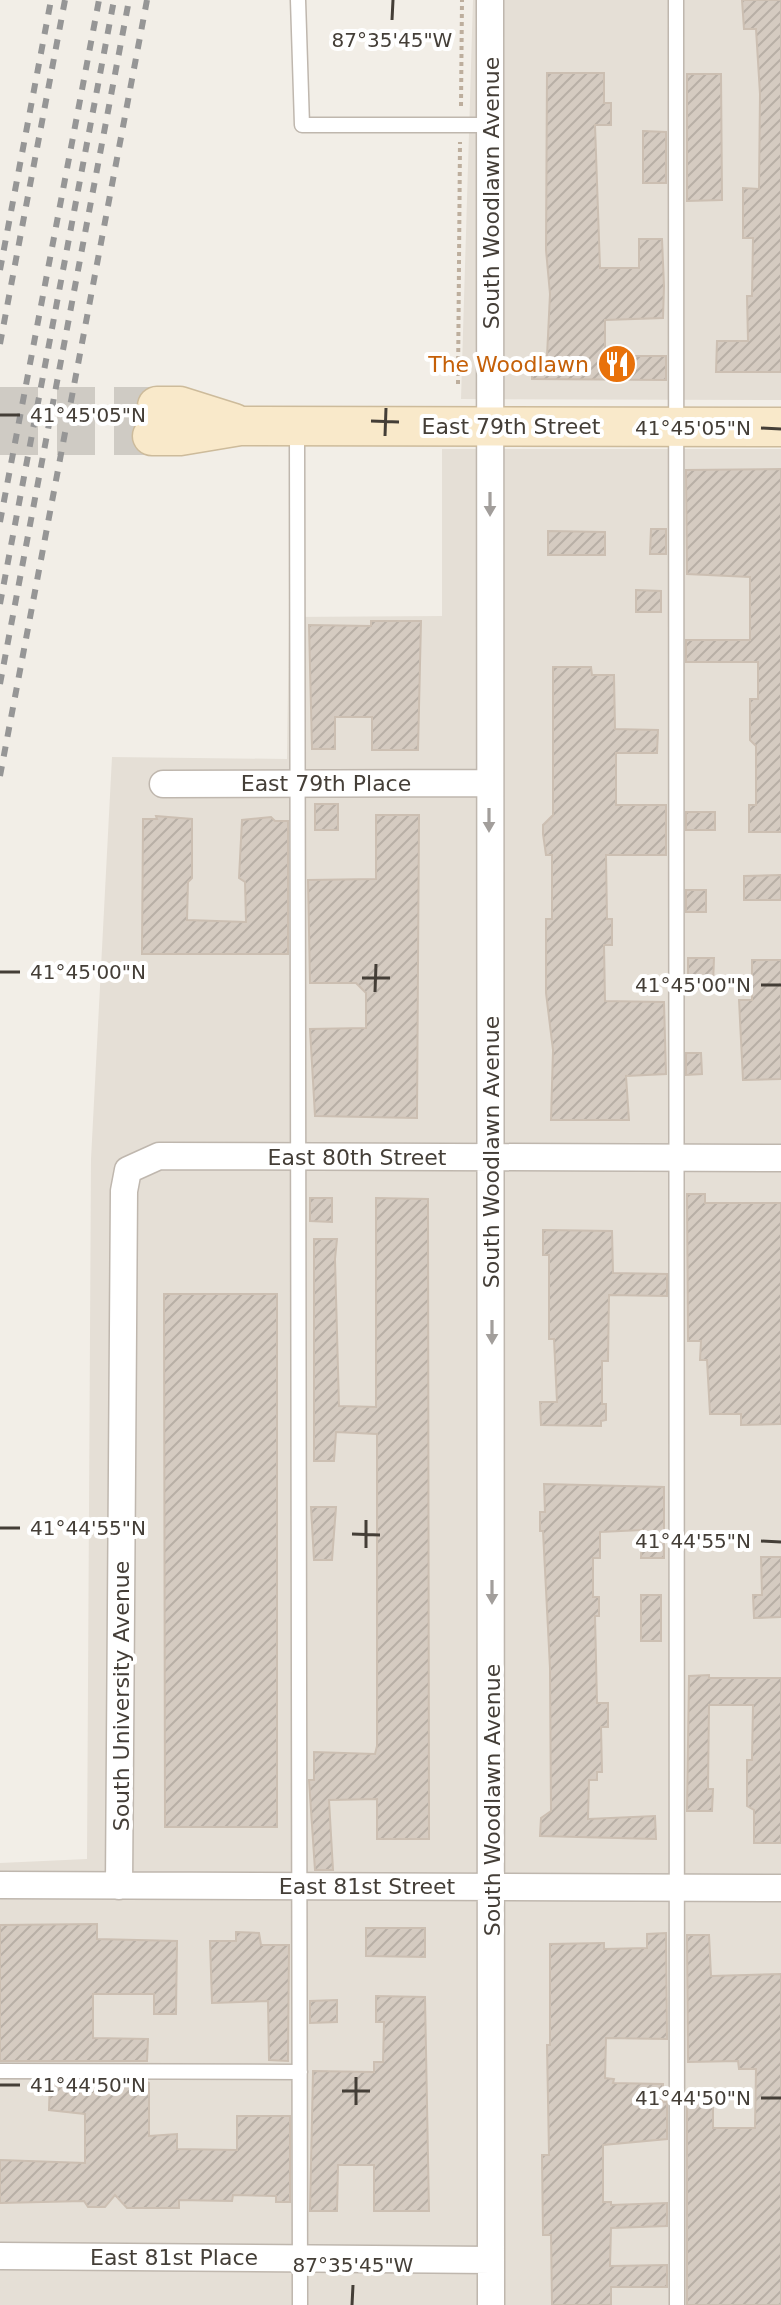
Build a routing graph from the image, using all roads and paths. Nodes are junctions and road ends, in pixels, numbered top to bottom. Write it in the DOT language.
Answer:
graph roads {
  1 [pos="298,0"];
  2 [pos="462,0"];
  3 [pos="490,0"];
  4 [pos="676,0"];
  5 [pos="460,125"];
  6 [pos="490,125"];
  7 [pos="458,384"];
  8 [pos="154,421"];
  9 [pos="297,426"];
  10 [pos="491,426"];
  11 [pos="676,427"];
  12 [pos="781,427"];
  13 [pos="489,783"];
  14 [pos="163,784"];
  15 [pos="300,784"];
  16 [pos="300,1156"];
  17 [pos="492,1157"];
  18 [pos="676,1157"];
  19 [pos="781,1158"];
  20 [pos="128,1170"];
  21 [pos="0,1885"];
  22 [pos="119,1886"];
  23 [pos="301,1886"];
  24 [pos="492,1886"];
  25 [pos="677,1887"];
  26 [pos="781,1888"];
  27 [pos="0,2071"];
  28 [pos="300,2072"];
  29 [pos="0,2256"];
  30 [pos="300,2258"];
  31 [pos="491,2260"];
  32 [pos="300,2305"];
  33 [pos="491,2305"];
  34 [pos="677,2305"];
  1 -- 5 [label="lane"];
  2 -- 5 [label="path"];
  3 -- 6 [label="street, South Woodlawn Avenue"];
  4 -- 11 [label="lane"];
  5 -- 6 [label="lane"];
  5 -- 7 [label="path"];
  6 -- 10 [label="street, South Woodlawn Avenue"];
  8 -- 9 [label="main road, East 79th Street"];
  9 -- 10 [label="main road, East 79th Street"];
  9 -- 15 [label="lane"];
  10 -- 11 [label="main road, East 79th Street"];
  10 -- 13 [label="street, South Woodlawn Avenue, one-way"];
  11 -- 12 [label="main road, East 79th Street"];
  11 -- 18 [label="lane"];
  13 -- 15 [label="street, East 79th Place"];
  13 -- 17 [label="street, South Woodlawn Avenue, one-way"];
  14 -- 15 [label="street, East 79th Place"];
  15 -- 16 [label="lane"];
  16 -- 17 [label="street, East 80th Street"];
  16 -- 20 [label="street, East 80th Street"];
  16 -- 23 [label="lane"];
  17 -- 18 [label="street, East 80th Street"];
  17 -- 24 [label="street, South Woodlawn Avenue, one-way"];
  18 -- 19 [label="street, East 80th Street"];
  18 -- 25 [label="lane"];
  20 -- 22 [label="street, South University Avenue"];
  21 -- 22 [label="street, East 81st Street"];
  22 -- 23 [label="street, East 81st Street"];
  23 -- 24 [label="street, East 81st Street"];
  23 -- 28 [label="lane"];
  24 -- 25 [label="street, East 81st Street"];
  24 -- 31 [label="street, South Woodlawn Avenue"];
  25 -- 26 [label="street, East 81st Street"];
  25 -- 34 [label="lane"];
  27 -- 28 [label="lane"];
  28 -- 30 [label="lane"];
  29 -- 30 [label="street, East 81st Place"];
  30 -- 31 [label="street, East 81st Place"];
  30 -- 32 [label="lane"];
  31 -- 33 [label="street, South Woodlawn Avenue"];
}
